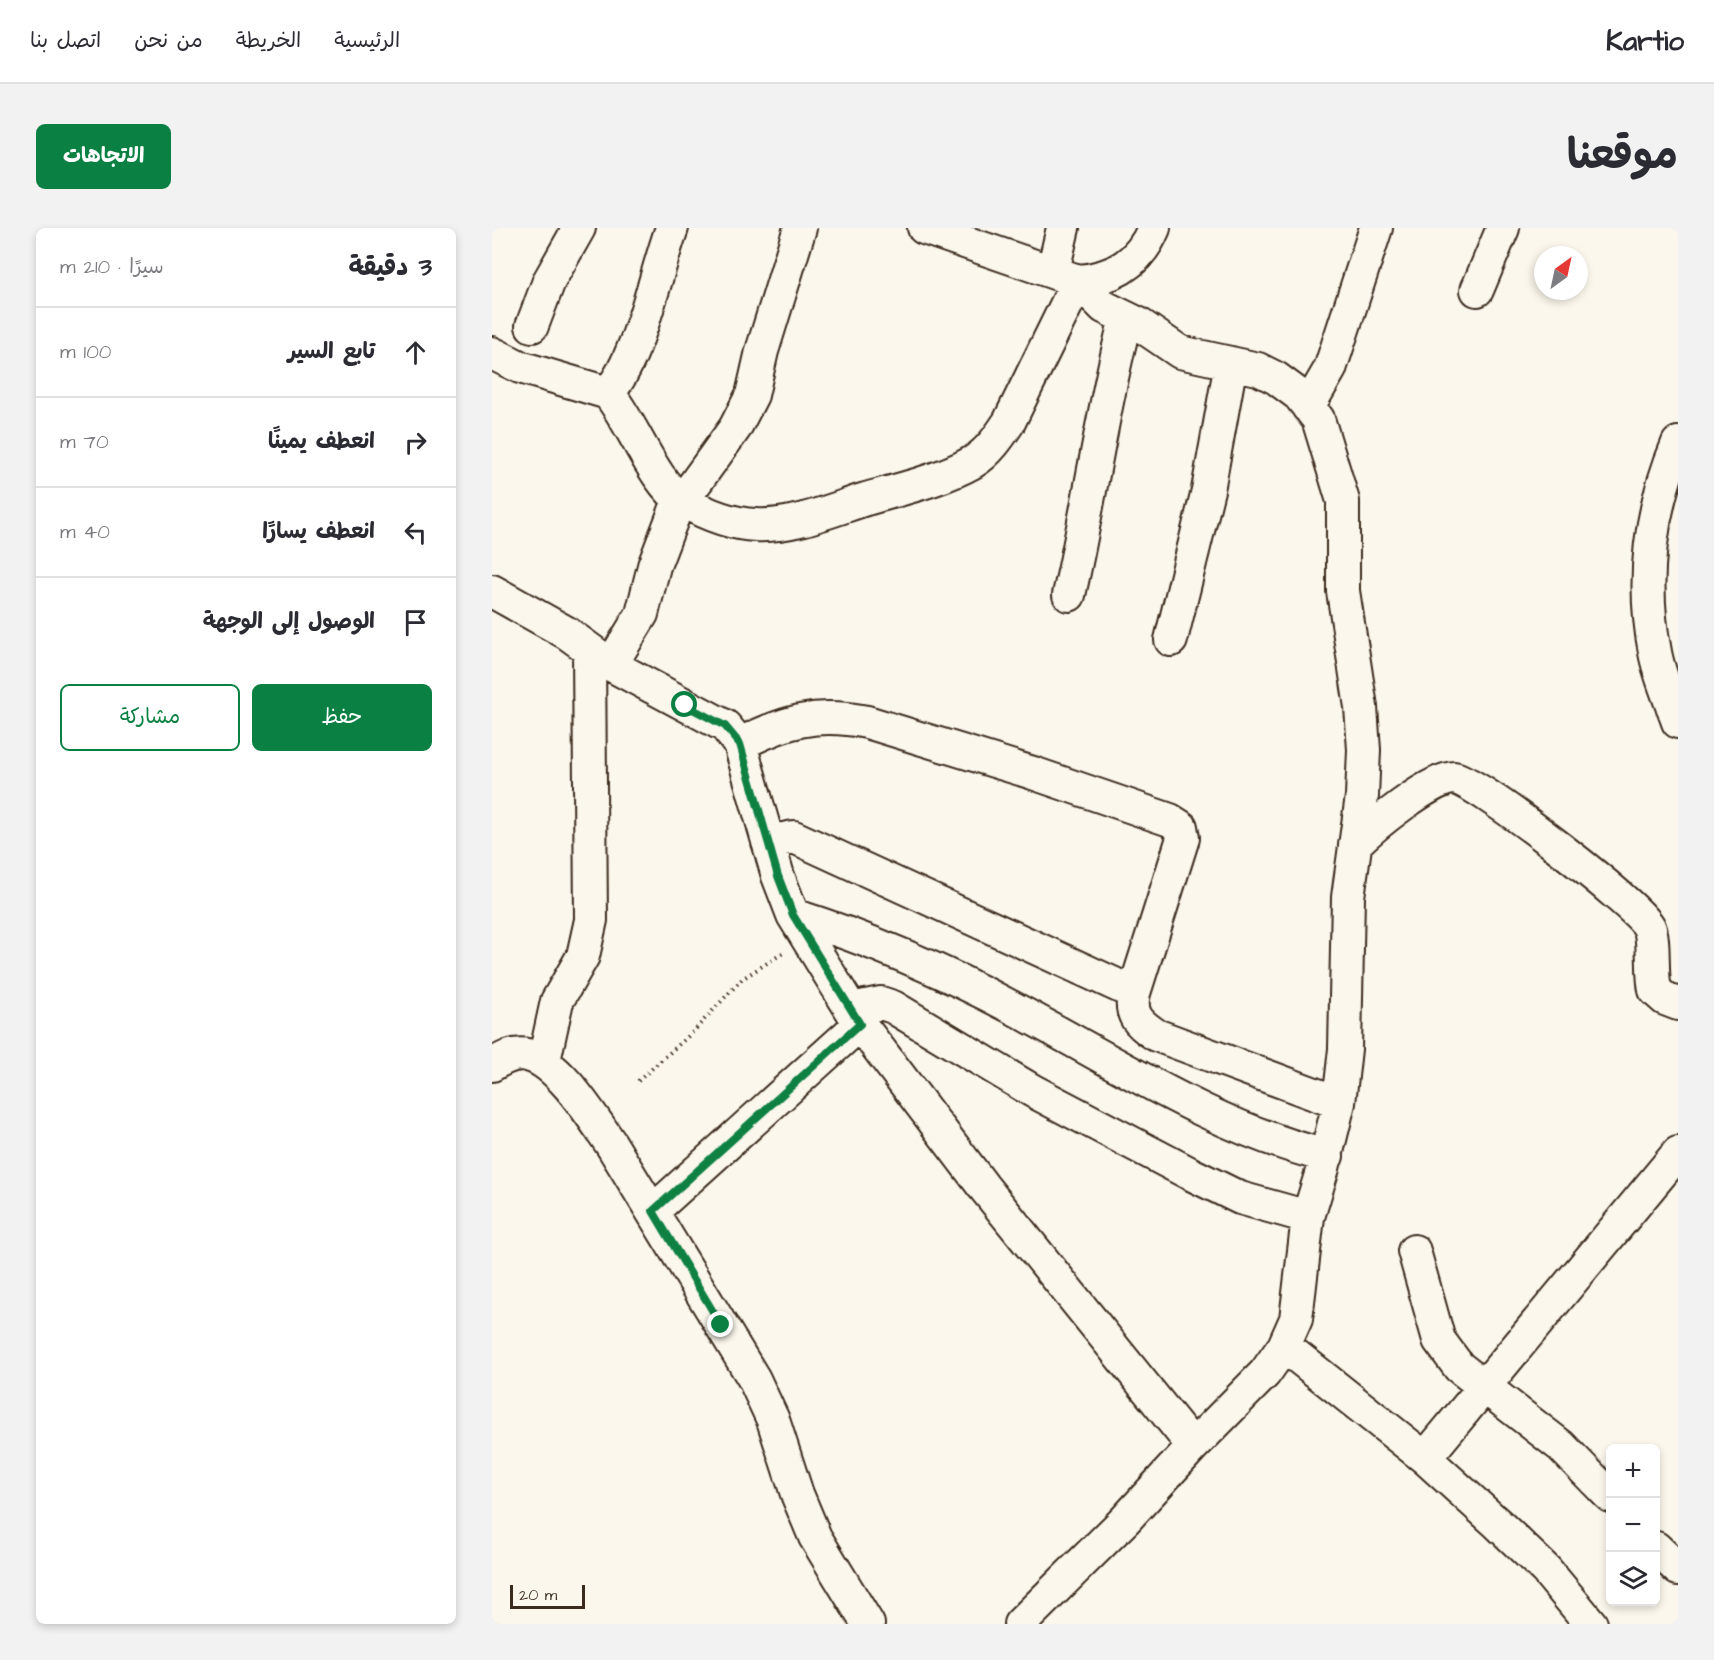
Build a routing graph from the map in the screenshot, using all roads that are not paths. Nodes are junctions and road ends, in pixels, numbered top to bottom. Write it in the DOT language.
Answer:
graph roads {
  1 [pos="579,228"];
  2 [pos="672,228"];
  3 [pos="800,228"];
  4 [pos="924,228"];
  5 [pos="1063,228"];
  6 [pos="1154,228"];
  7 [pos="1376,228"];
  8 [pos="1503,228"];
  9 [pos="969,235"];
  10 [pos="1065,276"];
  11 [pos="1477,290"];
  12 [pos="1126,318"];
  13 [pos="532,326"];
  14 [pos="492,353"];
  15 [pos="1231,363"];
  16 [pos="609,393"];
  17 [pos="1308,407"];
  18 [pos="1678,443"];
  19 [pos="682,501"];
  20 [pos="492,591"];
  21 [pos="1069,595"];
  22 [pos="1171,640"];
  23 [pos="600,657"];
  24 [pos="1678,722"];
  25 [pos="740,744"];
  26 [pos="768,842"];
  27 [pos="1355,844"];
  28 [pos="800,927"];
  29 [pos="1134,993"];
  30 [pos="1678,1004"];
  31 [pos="855,1016"];
  32 [pos="544,1061"];
  33 [pos="492,1065"];
  34 [pos="1338,1103"];
  35 [pos="1678,1153"];
  36 [pos="1327,1156"];
  37 [pos="653,1211"];
  38 [pos="1308,1217"];
  39 [pos="1414,1251"];
  40 [pos="1284,1346"];
  41 [pos="1482,1387"];
  42 [pos="1193,1446"];
  43 [pos="1425,1458"];
  44 [pos="1606,1491"];
  45 [pos="1660,1552"];
  46 [pos="1678,1569"];
  47 [pos="868,1624"];
  48 [pos="1020,1624"];
  49 [pos="1591,1624"];
  1 -- 13 [label="street"];
  2 -- 16 [label="street"];
  3 -- 19 [label="street"];
  4 -- 9 [label="street"];
  5 -- 10 [label="street"];
  6 -- 10 [label="street"];
  7 -- 17 [label="street"];
  8 -- 11 [label="street"];
  9 -- 10 [label="street"];
  10 -- 12 [label="street"];
  10 -- 19 [label="street"];
  12 -- 15 [label="street"];
  12 -- 21 [label="street"];
  14 -- 16 [label="street"];
  15 -- 17 [label="street"];
  15 -- 22 [label="street"];
  16 -- 19 [label="street"];
  17 -- 27 [label="street"];
  18 -- 24 [label="street"];
  19 -- 23 [label="street"];
  20 -- 23 [label="street"];
  23 -- 25 [label="street"];
  23 -- 32 [label="street"];
  25 -- 26 [label="street"];
  25 -- 29 [label="street"];
  26 -- 28 [label="street"];
  26 -- 29 [label="street"];
  27 -- 30 [label="street"];
  27 -- 34 [label="street"];
  28 -- 31 [label="street"];
  28 -- 36 [label="street"];
  29 -- 34 [label="street"];
  31 -- 37 [label="street"];
  31 -- 38 [label="street"];
  31 -- 42 [label="street"];
  32 -- 33 [label="street"];
  32 -- 37 [label="street"];
  34 -- 36 [label="street"];
  35 -- 41 [label="street"];
  36 -- 38 [label="street"];
  37 -- 47 [label="street"];
  38 -- 40 [label="street"];
  39 -- 41 [label="street"];
  40 -- 42 [label="street"];
  40 -- 43 [label="street"];
  41 -- 43 [label="street"];
  41 -- 44 [label="street"];
  42 -- 48 [label="street"];
  43 -- 49 [label="street"];
  45 -- 46 [label="street"];
}
